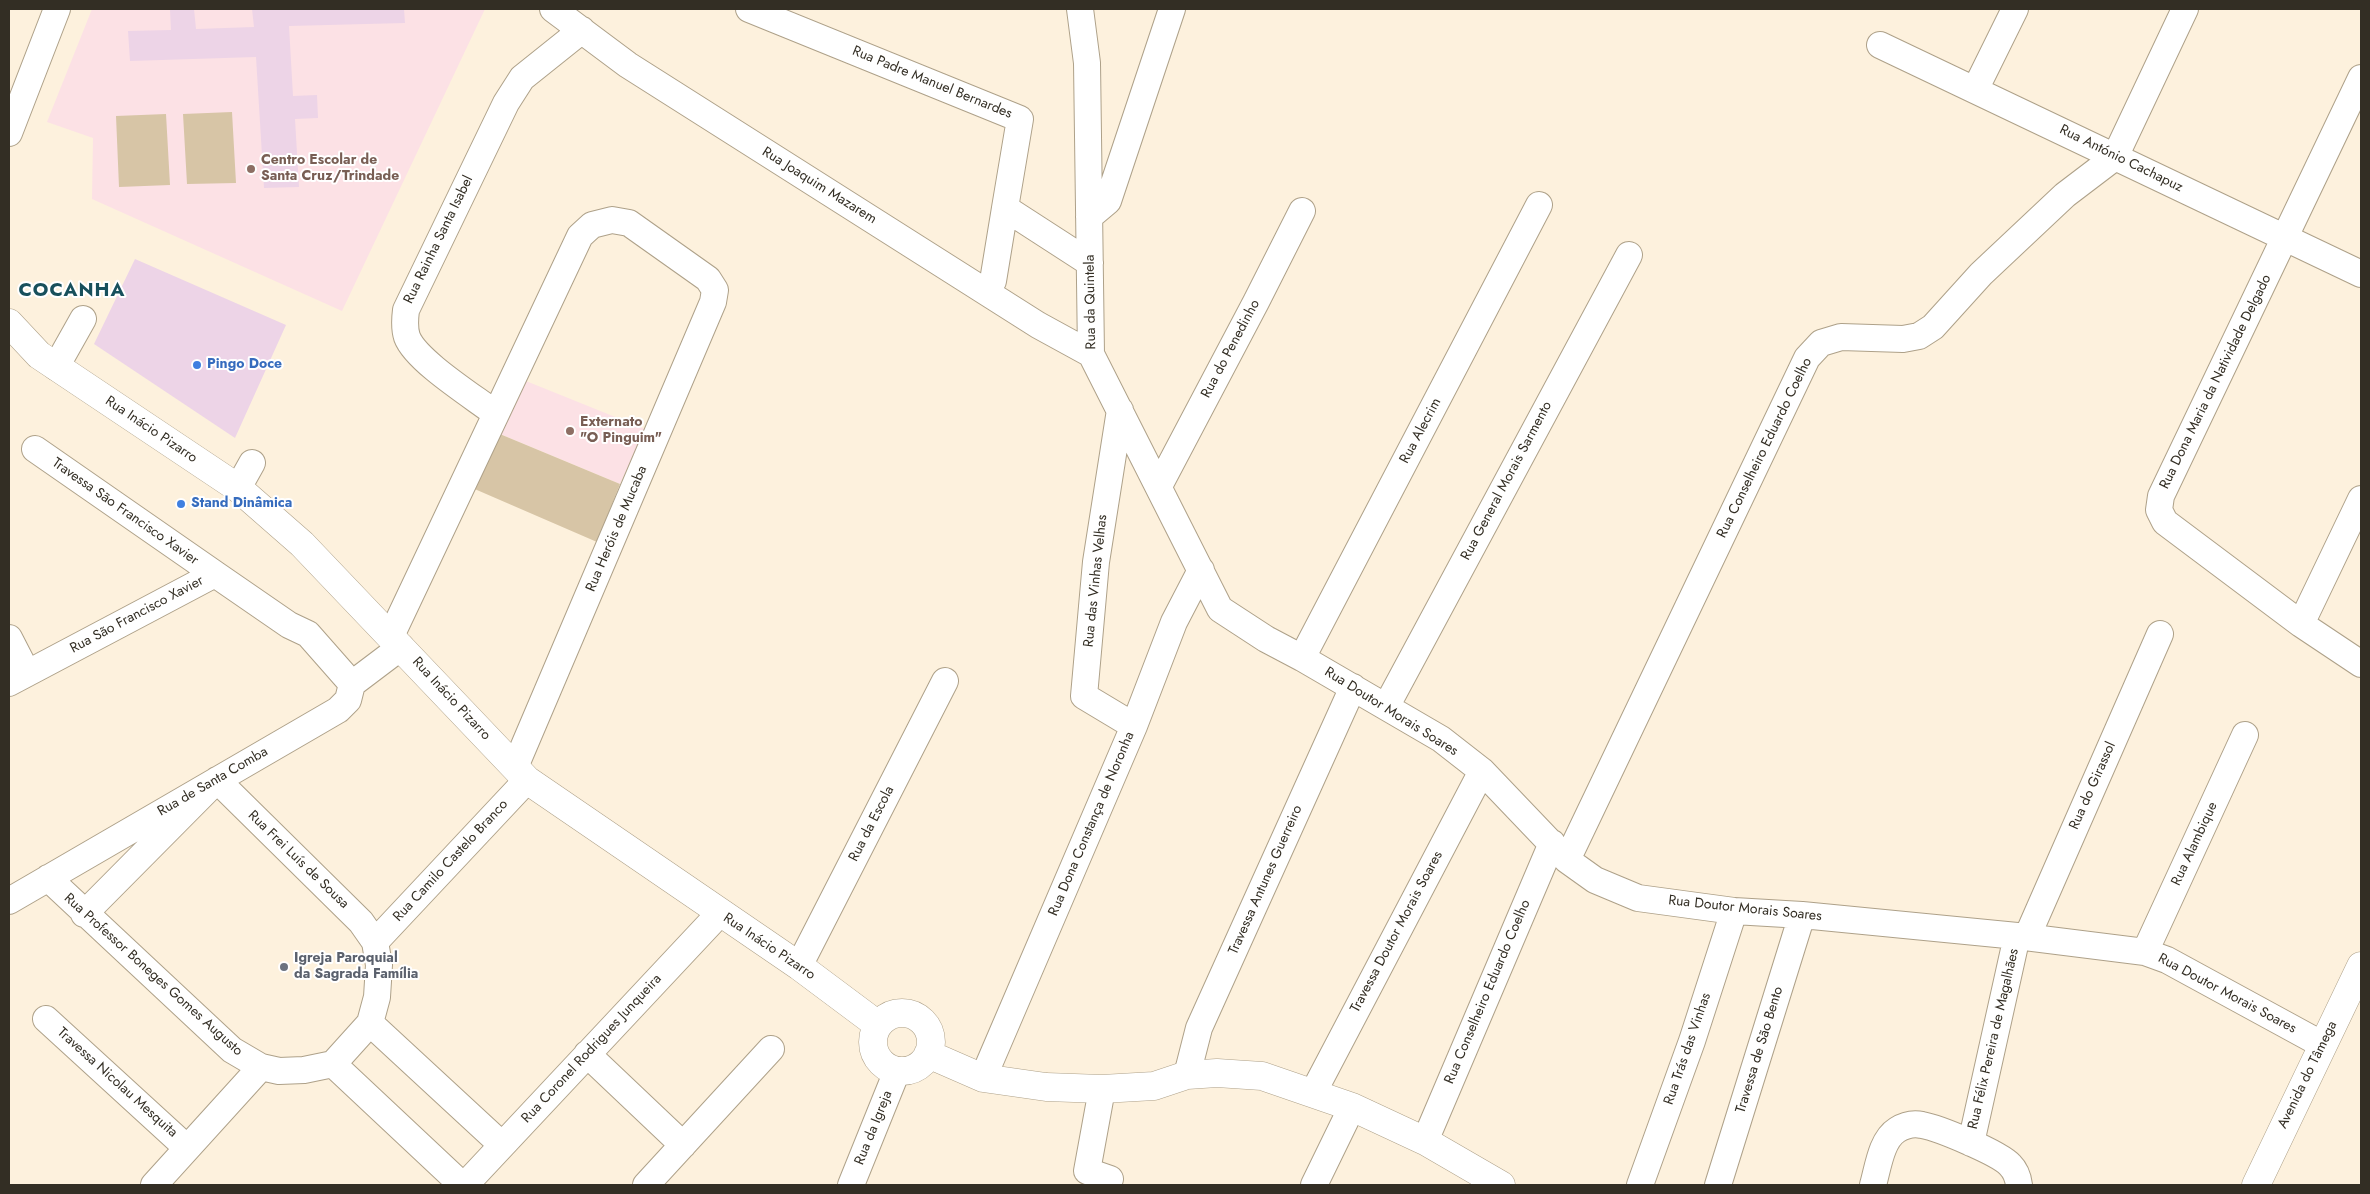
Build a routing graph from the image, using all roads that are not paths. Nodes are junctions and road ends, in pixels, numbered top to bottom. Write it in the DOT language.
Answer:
graph roads {
  1 [pos="57,9"];
  2 [pos="556,9"];
  3 [pos="749,9"];
  4 [pos="1080,9"];
  5 [pos="1172,9"];
  6 [pos="2015,9"];
  7 [pos="2186,9"];
  8 [pos="582,30"];
  9 [pos="1880,45"];
  10 [pos="2361,78"];
  11 [pos="1975,90"];
  12 [pos="9,133"];
  13 [pos="2115,156"];
  14 [pos="1539,205"];
  15 [pos="1004,208"];
  16 [pos="1302,210"];
  17 [pos="1089,217"];
  18 [pos="2285,238"];
  19 [pos="1629,255"];
  20 [pos="1090,263"];
  21 [pos="2361,274"];
  22 [pos="993,281"];
  23 [pos="83,319"];
  24 [pos="9,323"];
  25 [pos="9,348"];
  26 [pos="1091,354"];
  27 [pos="48,361"];
  28 [pos="1120,410"];
  29 [pos="496,414"];
  30 [pos="35,449"];
  31 [pos="252,463"];
  32 [pos="1158,486"];
  33 [pos="238,488"];
  34 [pos="2361,499"];
  35 [pos="1201,570"];
  36 [pos="215,574"];
  37 [pos="2301,624"];
  38 [pos="2160,634"];
  39 [pos="9,638"];
  40 [pos="396,641"];
  41 [pos="1302,658"];
  42 [pos="2361,664"];
  43 [pos="18,678"];
  44 [pos="945,681"];
  45 [pos="352,684"];
  46 [pos="1353,687"];
  47 [pos="1386,707"];
  48 [pos="1134,726"];
  49 [pos="2245,735"];
  50 [pos="1482,771"];
  51 [pos="521,774"];
  52 [pos="217,780"];
  53 [pos="1560,851"];
  54 [pos="48,878"];
  55 [pos="9,901"];
  56 [pos="1734,912"];
  57 [pos="84,914"];
  58 [pos="719,914"];
  59 [pos="1802,916"];
  60 [pos="2022,936"];
  61 [pos="375,942"];
  62 [pos="2145,952"];
  63 [pos="799,966"];
  64 [pos="2358,980"];
  65 [pos="46,1019"];
  66 [pos="370,1023"];
  67 [pos="878,1025"];
  68 [pos="2323,1045"];
  69 [pos="771,1049"];
  70 [pos="587,1054"];
  71 [pos="928,1054"];
  72 [pos="333,1064"];
  73 [pos="261,1067"];
  74 [pos="898,1070"];
  75 [pos="1187,1075"];
  76 [pos="983,1078"];
  77 [pos="1102,1090"];
  78 [pos="1313,1093"];
  79 [pos="1352,1107"];
  80 [pos="1424,1141"];
  81 [pos="1971,1143"];
  82 [pos="502,1145"];
  83 [pos="683,1145"];
  84 [pos="188,1148"];
  85 [pos="1110,1179"];
  86 [pos="154,1185"];
  87 [pos="463,1185"];
  88 [pos="646,1185"];
  89 [pos="851,1185"];
  90 [pos="1314,1185"];
  91 [pos="1501,1185"];
  92 [pos="1640,1185"];
  93 [pos="1718,1185"];
  94 [pos="1873,1185"];
  95 [pos="2019,1185"];
  96 [pos="2256,1185"];
  1 -- 12 [label="street"];
  2 -- 8 [label="street, Rua Joaquim Mazarem"];
  3 -- 15 [label="street, Rua Padre Manuel Bernardes"];
  4 -- 17 [label="street, Rua da Quintela"];
  5 -- 17 [label="street"];
  6 -- 11 [label="street"];
  7 -- 13 [label="street"];
  8 -- 26 [label="street, Rua Joaquim Mazarem"];
  8 -- 29 [label="street, Rua Rainha Santa Isabel"];
  9 -- 11 [label="street, Rua António Cachapuz"];
  10 -- 18 [label="street, Rua Dona Maria da Natividade Delgado"];
  11 -- 13 [label="street, Rua António Cachapuz"];
  13 -- 18 [label="street, Rua António Cachapuz"];
  13 -- 53 [label="street, Rua Conselheiro Eduardo Coelho"];
  14 -- 41 [label="street, Rua Alecrim"];
  15 -- 20 [label="street"];
  15 -- 22 [label="street"];
  16 -- 32 [label="street, Rua do Penedinho"];
  17 -- 20 [label="street, Rua da Quintela"];
  18 -- 21 [label="street, Rua António Cachapuz"];
  18 -- 37 [label="street, Rua Dona Maria da Natividade Delgado"];
  19 -- 47 [label="street, Rua General Morais Sarmento"];
  20 -- 26 [label="street, Rua da Quintela"];
  23 -- 27 [label="street"];
  24 -- 27 [label="main road, Rua Inácio Pizarro"];
  25 -- 27 [label="main road, Rua Inácio Pizarro"];
  26 -- 28 [label="street, Rua da Quintela"];
  27 -- 33 [label="main road, Rua Inácio Pizarro"];
  28 -- 32 [label="street, Rua da Quintela"];
  28 -- 48 [label="street, Rua das Vinhas Velhas"];
  29 -- 40 [label="street"];
  29 -- 51 [label="street, Rua Heróis de Mucaba"];
  30 -- 36 [label="street, Travessa São Francisco Xavier"];
  31 -- 33 [label="street"];
  32 -- 35 [label="street, Rua da Quintela"];
  33 -- 40 [label="main road, Rua Inácio Pizarro"];
  34 -- 37 [label="street"];
  35 -- 41 [label="street, Rua Doutor Morais Soares"];
  35 -- 48 [label="street, Rua Dona Constança de Noronha"];
  36 -- 43 [label="street, Rua São Francisco Xavier"];
  36 -- 45 [label="street, Rua São Francisco Xavier"];
  37 -- 42 [label="street, Rua Dona Maria da Natividade Delgado"];
  38 -- 60 [label="street, Rua do Girassol"];
  39 -- 43 [label="street"];
  40 -- 45 [label="street, Rua de Santa Comba"];
  40 -- 51 [label="main road, Rua Inácio Pizarro"];
  41 -- 46 [label="street, Rua Doutor Morais Soares"];
  44 -- 63 [label="street, Rua da Escola"];
  45 -- 52 [label="street, Rua de Santa Comba"];
  46 -- 47 [label="street, Rua Doutor Morais Soares"];
  46 -- 75 [label="street, Travessa Antunes Guerreiro"];
  47 -- 50 [label="street, Rua Doutor Morais Soares"];
  48 -- 76 [label="street, Rua Dona Constança de Noronha"];
  49 -- 62 [label="street, Rua Alambique"];
  50 -- 53 [label="street, Rua Doutor Morais Soares"];
  50 -- 78 [label="street, Travessa Doutor Morais Soares"];
  51 -- 58 [label="main road, Rua Inácio Pizarro"];
  51 -- 61 [label="street, Rua Camilo Castelo Branco"];
  52 -- 54 [label="street, Rua de Santa Comba"];
  52 -- 57 [label="street"];
  52 -- 61 [label="street, Rua Frei Luís de Sousa"];
  53 -- 56 [label="street, Rua Doutor Morais Soares"];
  53 -- 80 [label="street, Rua Conselheiro Eduardo Coelho"];
  54 -- 55 [label="street, Rua de Santa Comba"];
  54 -- 57 [label="street, Rua Professor Boneges Gomes Augusto"];
  56 -- 59 [label="street, Rua Doutor Morais Soares"];
  56 -- 92 [label="street, Rua Trás das Vinhas"];
  57 -- 73 [label="street, Rua Professor Boneges Gomes Augusto"];
  58 -- 63 [label="main road, Rua Inácio Pizarro"];
  58 -- 70 [label="street, Rua Coronel Rodrigues Junqueira"];
  59 -- 60 [label="street, Rua Doutor Morais Soares"];
  59 -- 93 [label="street, Travessa de São Bento"];
  60 -- 62 [label="street, Rua Doutor Morais Soares"];
  60 -- 81 [label="street, Rua Félix Pereira de Magalhães"];
  61 -- 66 [label="street"];
  62 -- 68 [label="street, Rua Doutor Morais Soares"];
  63 -- 67 [label="main road, Rua Inácio Pizarro"];
  64 -- 68 [label="main road, Avenida do Tâmega"];
  65 -- 84 [label="street, Travessa Nicolau Mesquita"];
  66 -- 72 [label="street"];
  66 -- 82 [label="street"];
  67 -- 71 [label="main road"];
  67 -- 74 [label="main road"];
  68 -- 96 [label="main road, Avenida do Tâmega"];
  69 -- 83 [label="street"];
  70 -- 82 [label="street, Rua Coronel Rodrigues Junqueira"];
  70 -- 83 [label="street"];
  71 -- 74 [label="main road"];
  71 -- 76 [label="main road"];
  72 -- 73 [label="street"];
  72 -- 87 [label="street"];
  73 -- 84 [label="street"];
  74 -- 89 [label="street, Rua da Igreja"];
  75 -- 77 [label="main road"];
  75 -- 78 [label="main road"];
  76 -- 77 [label="main road"];
  77 -- 85 [label="street"];
  78 -- 79 [label="main road"];
  79 -- 80 [label="main road"];
  79 -- 90 [label="street"];
  80 -- 91 [label="main road"];
  81 -- 94 [label="street, Rua Félix Pereira de Magalhães"];
  81 -- 95 [label="street, Rua Félix Pereira de Magalhães"];
  82 -- 87 [label="street, Rua Coronel Rodrigues Junqueira"];
  83 -- 88 [label="street"];
  84 -- 86 [label="street"];
}
